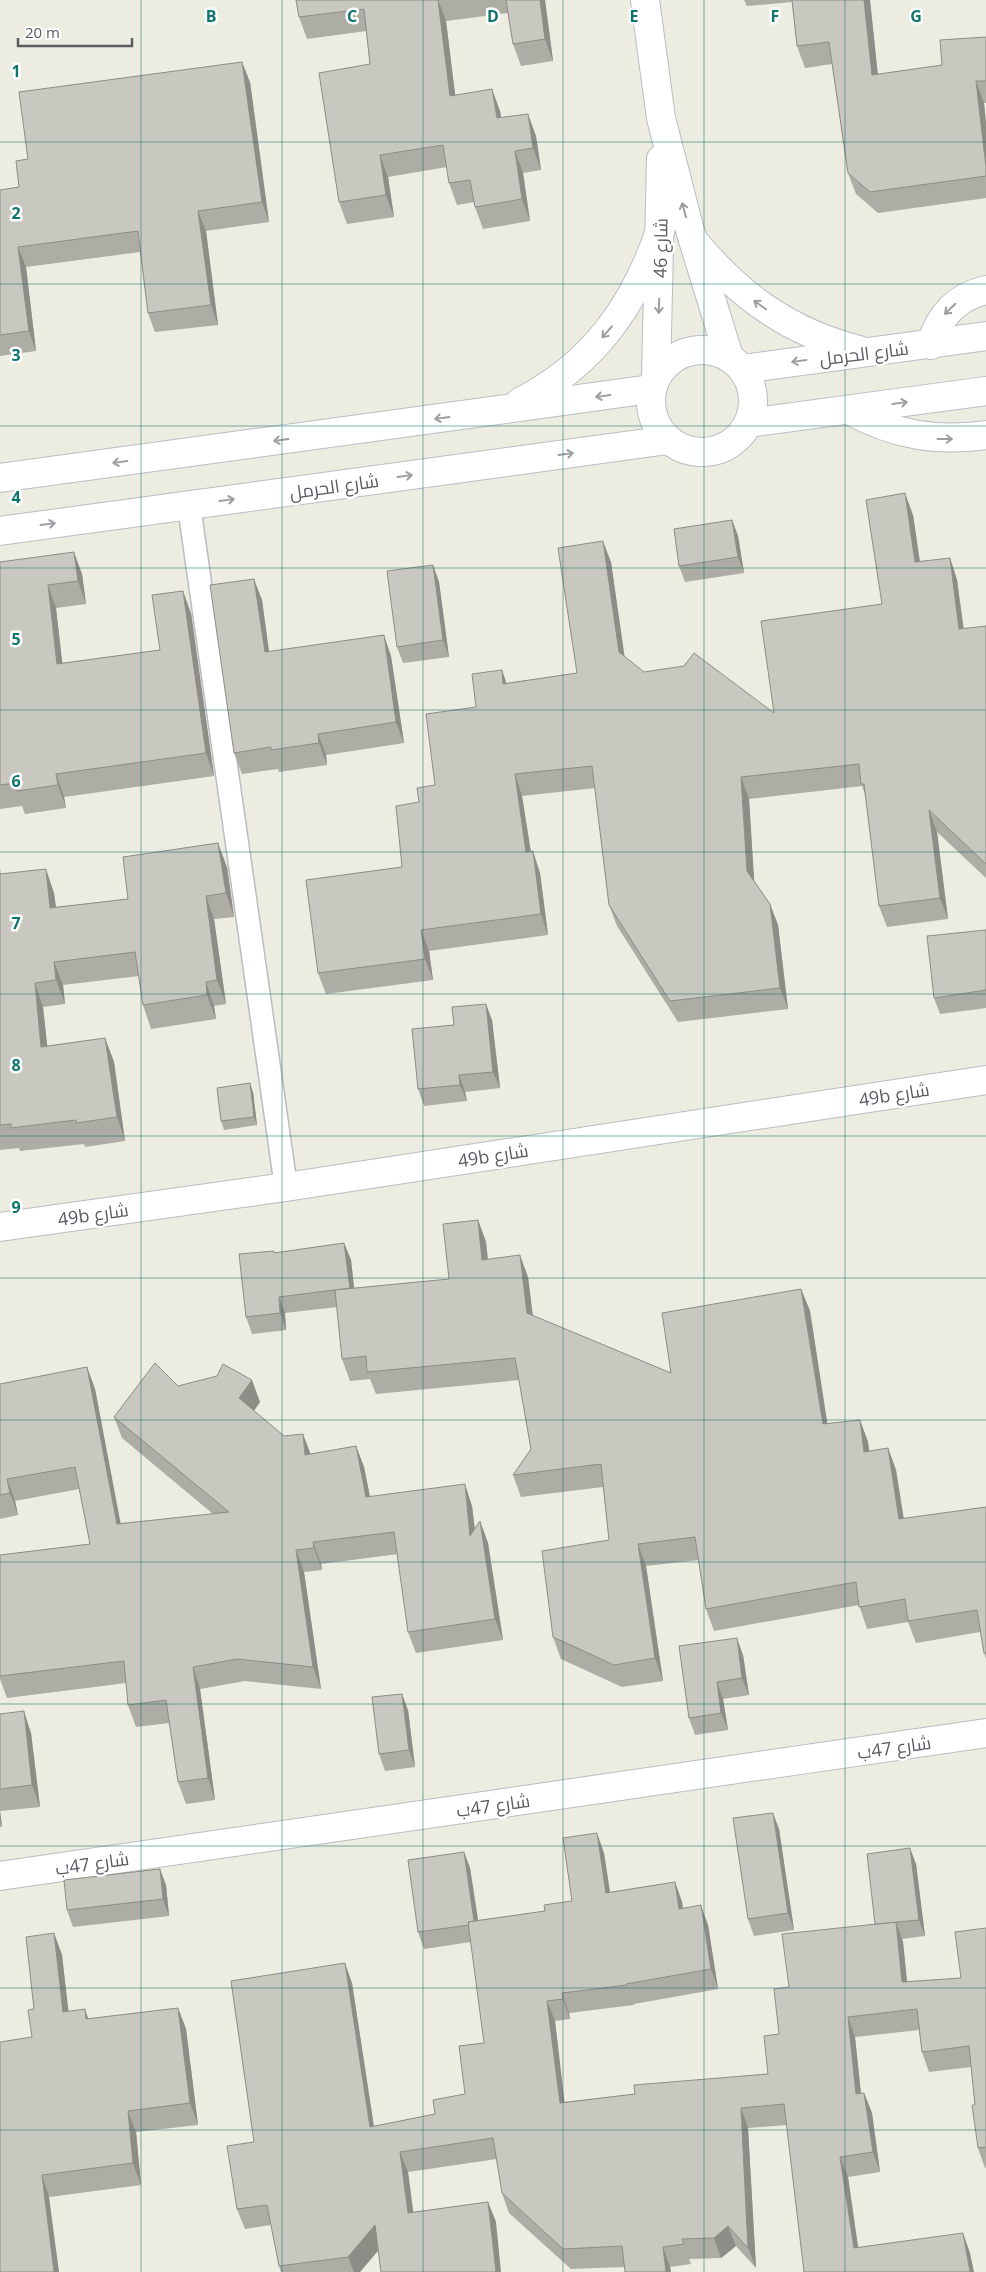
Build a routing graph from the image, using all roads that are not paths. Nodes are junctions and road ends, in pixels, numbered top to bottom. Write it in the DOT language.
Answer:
graph roads {
  1 [pos="645,0"];
  2 [pos="661,118"];
  3 [pos="661,228"];
  4 [pos="693,240"];
  5 [pos="986,290"];
  6 [pos="986,336"];
  7 [pos="931,345"];
  8 [pos="868,352"];
  9 [pos="736,363"];
  10 [pos="654,384"];
  11 [pos="986,392"];
  12 [pos="507,409"];
  13 [pos="850,410"];
  14 [pos="748,424"];
  15 [pos="986,435"];
  16 [pos="668,440"];
  17 [pos="0,478"];
  18 [pos="189,506"];
  19 [pos="0,531"];
  20 [pos="986,1080"];
  21 [pos="286,1187"];
  22 [pos="0,1227"];
  23 [pos="986,1733"];
  24 [pos="0,1876"];
  1 -- 2 [label="street, شارع 46"];
  2 -- 3 [label="street, شارع 46"];
  4 -- 2 [label="street, شارع 46, one-way"];
  3 -- 10 [label="street, شارع 46, one-way"];
  3 -- 12 [label="street, one-way"];
  8 -- 4 [label="street, one-way"];
  4 -- 9 [label="street, شارع 46"];
  5 -- 7 [label="street, one-way"];
  6 -- 7 [label="street, شارع الحرمل"];
  7 -- 8 [label="street, شارع الحرمل"];
  8 -- 9 [label="street, شارع الحرمل, one-way"];
  9 -- 10 [label="street"];
  9 -- 14 [label="street"];
  10 -- 12 [label="street, one-way"];
  10 -- 16 [label="street"];
  13 -- 11 [label="street, one-way"];
  12 -- 17 [label="street, one-way"];
  13 -- 14 [label="street"];
  13 -- 15 [label="street, one-way"];
  14 -- 16 [label="street"];
  18 -- 16 [label="street, شارع الحرمل, one-way"];
  19 -- 18 [label="street, شارع الحرمل, one-way"];
  18 -- 21 [label="lane"];
  20 -- 21 [label="street, 49b شارع"];
  21 -- 22 [label="street, 49b شارع"];
  23 -- 24 [label="street, شارع 47ب"];
}
